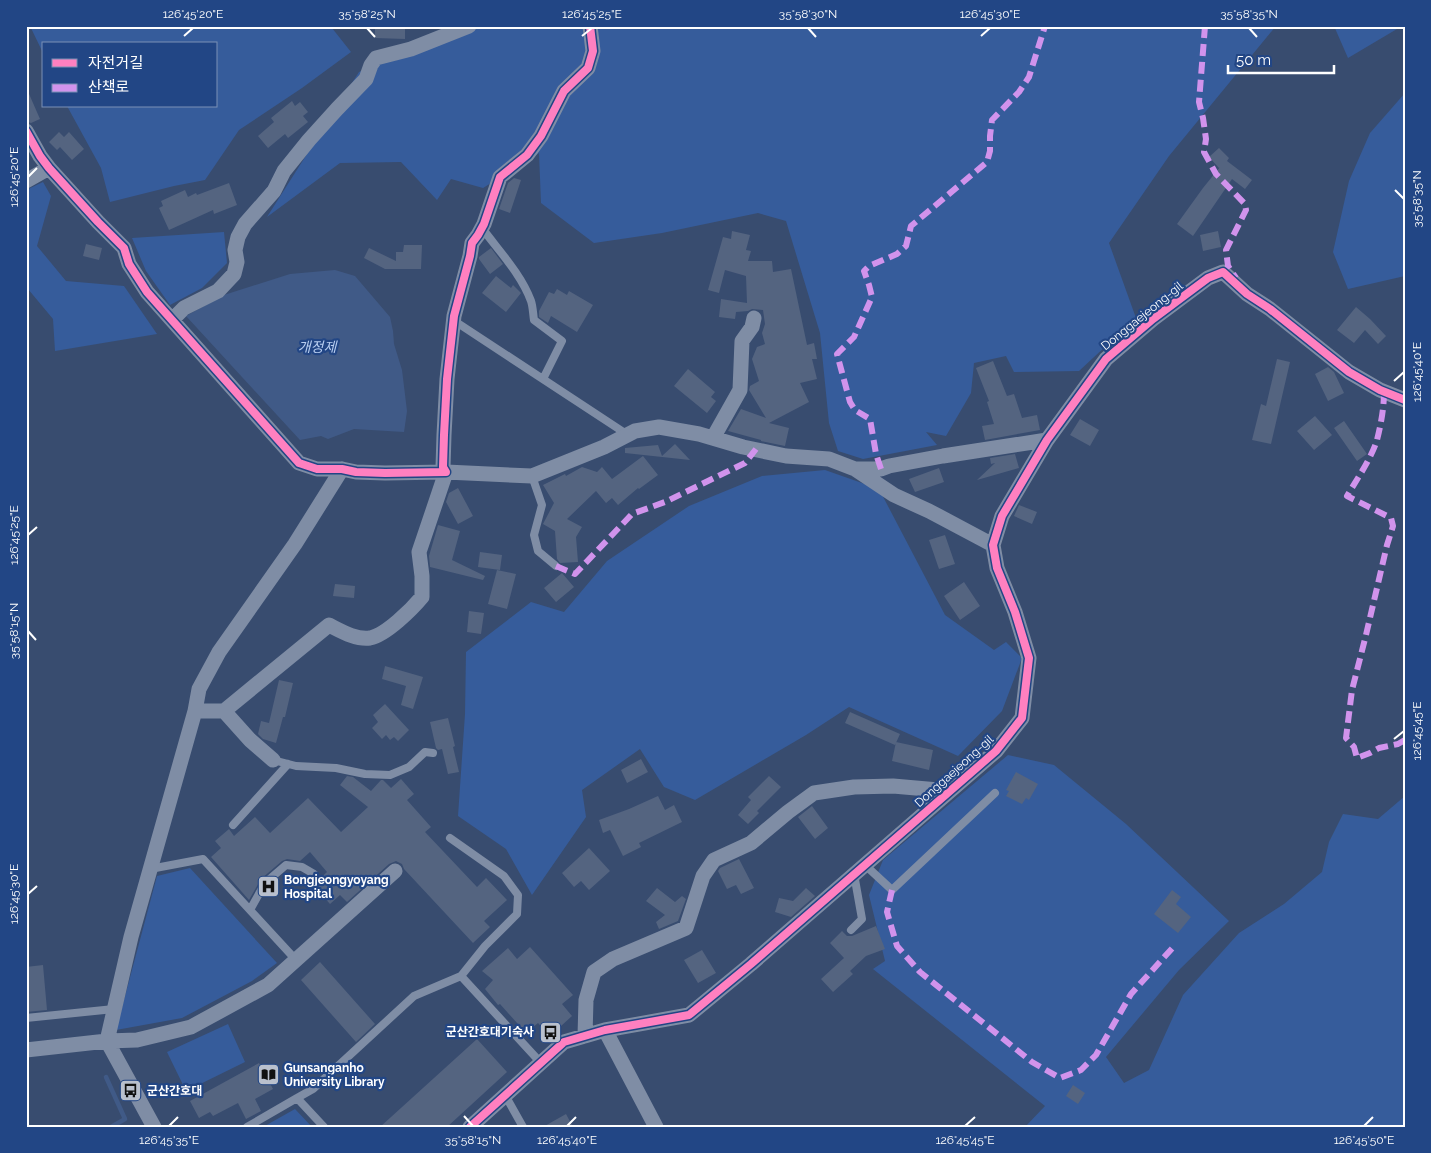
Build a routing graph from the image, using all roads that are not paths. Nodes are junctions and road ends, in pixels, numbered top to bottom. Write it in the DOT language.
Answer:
graph roads {
  1 [pos="470,26"];
  2 [pos="590,26"];
  3 [pos="26,131"];
  4 [pos="49,168"];
  5 [pos="26,181"];
  6 [pos="482,228"];
  7 [pos="754,318"];
  8 [pos="172,320"];
  9 [pos="453,320"];
  10 [pos="543,379"];
  11 [pos="1405,400"];
  12 [pos="628,435"];
  13 [pos="712,438"];
  14 [pos="1047,440"];
  15 [pos="342,469"];
  16 [pos="855,469"];
  17 [pos="446,472"];
  18 [pos="532,476"];
  19 [pos="993,545"];
  20 [pos="556,566"];
  21 [pos="195,711"];
  22 [pos="224,711"];
  23 [pos="433,752"];
  24 [pos="281,762"];
  25 [pos="950,791"];
  26 [pos="995,793"];
  27 [pos="234,825"];
  28 [pos="450,838"];
  29 [pos="150,869"];
  30 [pos="859,870"];
  31 [pos="395,871"];
  32 [pos="314,874"];
  33 [pos="250,910"];
  34 [pos="851,930"];
  35 [pos="296,960"];
  36 [pos="461,976"];
  37 [pos="114,1009"];
  38 [pos="26,1018"];
  39 [pos="605,1030"];
  40 [pos="585,1036"];
  41 [pos="107,1040"];
  42 [pos="26,1050"];
  43 [pos="541,1063"];
  44 [pos="505,1095"];
  45 [pos="297,1098"];
  46 [pos="154,1127"];
  47 [pos="246,1127"];
  48 [pos="324,1127"];
  49 [pos="470,1127"];
  50 [pos="523,1127"];
  51 [pos="656,1127"];
  1 -- 8 [label="street"];
  2 -- 6 [label="street"];
  3 -- 4 [label="street"];
  4 -- 5 [label="street"];
  4 -- 8 [label="street"];
  6 -- 9 [label="street"];
  6 -- 10 [label="lane"];
  7 -- 13 [label="street"];
  8 -- 15 [label="street"];
  9 -- 10 [label="lane"];
  9 -- 17 [label="street"];
  10 -- 12 [label="lane"];
  11 -- 14 [label="street, Donggaejeong-gil"];
  12 -- 13 [label="street"];
  12 -- 18 [label="street"];
  13 -- 16 [label="street"];
  14 -- 16 [label="street"];
  14 -- 19 [label="street, Donggaejeong-gil"];
  15 -- 17 [label="street"];
  15 -- 21 [label="street"];
  16 -- 19 [label="street"];
  17 -- 18 [label="street"];
  17 -- 22 [label="street"];
  18 -- 20 [label="lane"];
  19 -- 25 [label="street, Donggaejeong-gil"];
  21 -- 22 [label="street"];
  21 -- 29 [label="street"];
  22 -- 24 [label="street"];
  23 -- 24 [label="lane"];
  24 -- 27 [label="lane"];
  25 -- 30 [label="street, Donggaejeong-gil"];
  25 -- 40 [label="street"];
  26 -- 30 [label="lane"];
  28 -- 36 [label="lane"];
  29 -- 33 [label="lane"];
  29 -- 37 [label="street"];
  30 -- 34 [label="lane"];
  30 -- 39 [label="street, Donggaejeong-gil"];
  31 -- 35 [label="street"];
  32 -- 33 [label="lane"];
  33 -- 35 [label="lane"];
  35 -- 41 [label="street"];
  36 -- 43 [label="lane"];
  36 -- 45 [label="lane"];
  37 -- 38 [label="lane"];
  37 -- 41 [label="street"];
  39 -- 40 [label="street, Donggaejeong-gil"];
  39 -- 51 [label="street"];
  40 -- 43 [label="street, Donggaejeong-gil"];
  41 -- 42 [label="street"];
  41 -- 46 [label="street"];
  43 -- 44 [label="street, Donggaejeong-gil"];
  44 -- 49 [label="street, Donggaejeong-gil"];
  44 -- 50 [label="lane"];
  45 -- 47 [label="lane"];
  45 -- 48 [label="lane"];
}
